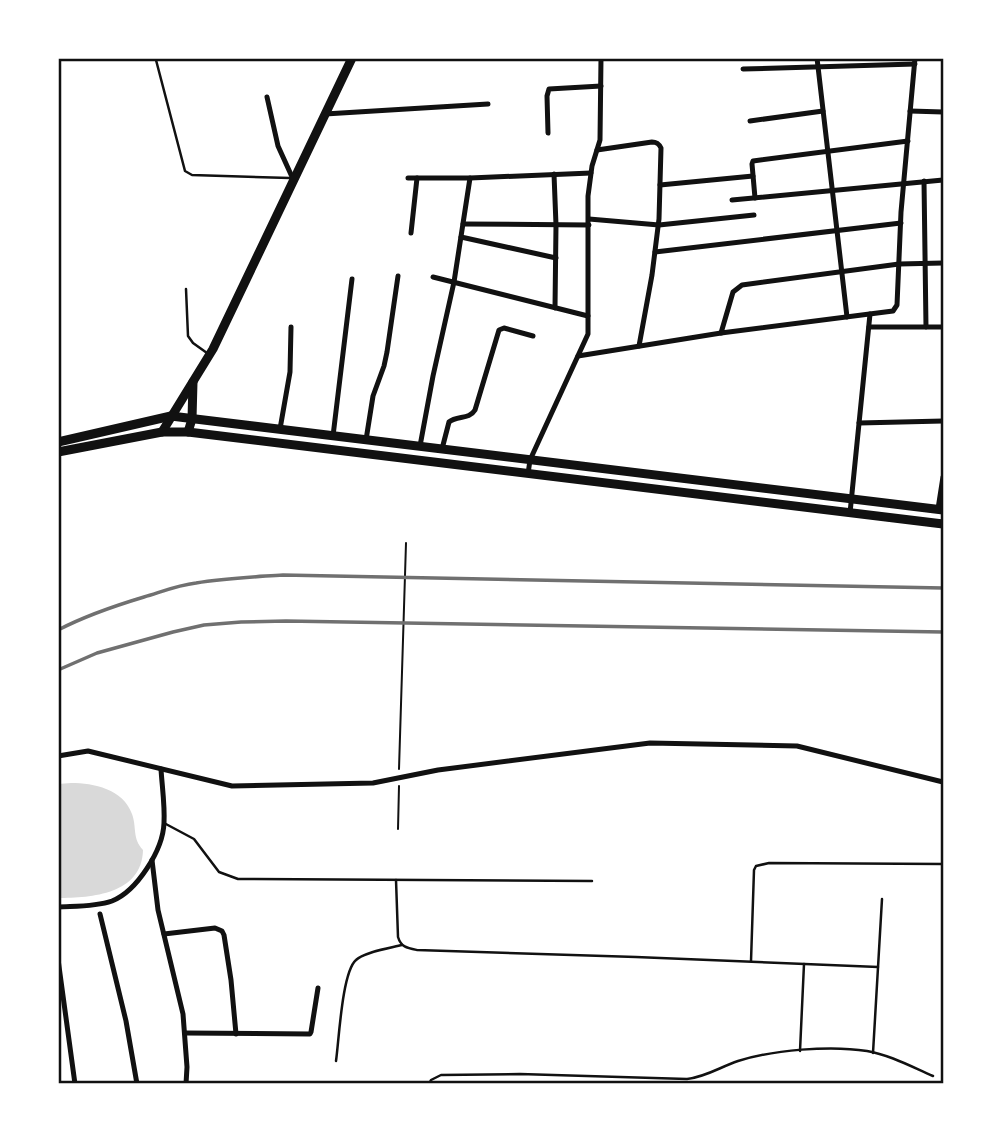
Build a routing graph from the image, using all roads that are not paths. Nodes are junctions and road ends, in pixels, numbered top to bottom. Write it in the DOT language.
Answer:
graph roads {
  1 [pos="352,58"];
  2 [pos="601,58"];
  3 [pos="817,58"];
  4 [pos="862,58"];
  5 [pos="156,60"];
  6 [pos="915,61"];
  7 [pos="862,65"];
  8 [pos="818,66"];
  9 [pos="743,69"];
  10 [pos="601,86"];
  11 [pos="267,97"];
  12 [pos="488,104"];
  13 [pos="823,111"];
  14 [pos="911,111"];
  15 [pos="943,112"];
  16 [pos="325,114"];
  17 [pos="750,121"];
  18 [pos="548,133"];
  19 [pos="908,141"];
  20 [pos="597,150"];
  21 [pos="828,150"];
  22 [pos="591,173"];
  23 [pos="554,174"];
  24 [pos="753,176"];
  25 [pos="293,178"];
  26 [pos="408,178"];
  27 [pos="417,178"];
  28 [pos="470,178"];
  29 [pos="943,180"];
  30 [pos="925,181"];
  31 [pos="904,183"];
  32 [pos="660,185"];
  33 [pos="833,192"];
  34 [pos="755,198"];
  35 [pos="732,200"];
  36 [pos="754,215"];
  37 [pos="589,222"];
  38 [pos="901,223"];
  39 [pos="463,224"];
  40 [pos="556,225"];
  41 [pos="659,225"];
  42 [pos="838,231"];
  43 [pos="411,233"];
  44 [pos="461,237"];
  45 [pos="655,252"];
  46 [pos="556,258"];
  47 [pos="925,263"];
  48 [pos="943,263"];
  49 [pos="899,264"];
  50 [pos="842,271"];
  51 [pos="398,276"];
  52 [pos="433,277"];
  53 [pos="352,279"];
  54 [pos="454,282"];
  55 [pos="187,289"];
  56 [pos="555,308"];
  57 [pos="870,314"];
  58 [pos="588,316"];
  59 [pos="848,317"];
  60 [pos="291,327"];
  61 [pos="869,327"];
  62 [pos="926,327"];
  63 [pos="943,327"];
  64 [pos="721,333"];
  65 [pos="533,337"];
  66 [pos="639,346"];
  67 [pos="210,354"];
  68 [pos="578,356"];
  69 [pos="193,380"];
  70 [pos="171,416"];
  71 [pos="192,419"];
  72 [pos="943,421"];
  73 [pos="859,423"];
  74 [pos="280,429"];
  75 [pos="162,432"];
  76 [pos="188,432"];
  77 [pos="332,436"];
  78 [pos="366,440"];
  79 [pos="58,442"];
  80 [pos="420,446"];
  81 [pos="442,449"];
  82 [pos="58,452"];
  83 [pos="530,460"];
  84 [pos="528,474"];
  85 [pos="943,477"];
  86 [pos="852,499"];
  87 [pos="941,509"];
  88 [pos="850,513"];
  89 [pos="943,524"];
  90 [pos="58,755"];
  91 [pos="161,769"];
  92 [pos="943,782"];
  93 [pos="164,823"];
  94 [pos="152,860"];
  95 [pos="943,864"];
  96 [pos="396,880"];
  97 [pos="592,881"];
  98 [pos="881,899"];
  99 [pos="58,907"];
  100 [pos="100,914"];
  101 [pos="164,934"];
  102 [pos="402,946"];
  103 [pos="58,959"];
  104 [pos="751,962"];
  105 [pos="804,964"];
  106 [pos="878,967"];
  107 [pos="318,988"];
  108 [pos="61,1010"];
  109 [pos="185,1033"];
  110 [pos="236,1034"];
  111 [pos="800,1051"];
  112 [pos="873,1053"];
  113 [pos="336,1060"];
  114 [pos="933,1076"];
  115 [pos="608,1077"];
  116 [pos="75,1084"];
  117 [pos="137,1084"];
  118 [pos="186,1084"];
  119 [pos="429,1084"];
  120 [pos="609,1084"];
  1 -- 16 [label="main road"];
  2 -- 10 [label="street"];
  3 -- 8 [label="street"];
  4 -- 7 [label="street"];
  5 -- 25 [label="lane"];
  6 -- 7 [label="street"];
  6 -- 14 [label="street"];
  7 -- 8 [label="street"];
  8 -- 9 [label="street"];
  8 -- 13 [label="street"];
  10 -- 18 [label="street"];
  10 -- 20 [label="street"];
  11 -- 25 [label="street"];
  12 -- 16 [label="street"];
  13 -- 17 [label="street"];
  13 -- 21 [label="street"];
  14 -- 15 [label="street"];
  14 -- 19 [label="street"];
  16 -- 25 [label="main road"];
  19 -- 21 [label="street"];
  19 -- 31 [label="street"];
  20 -- 22 [label="street"];
  20 -- 32 [label="street"];
  21 -- 24 [label="street"];
  21 -- 33 [label="street"];
  22 -- 23 [label="street"];
  22 -- 37 [label="street"];
  23 -- 28 [label="street"];
  23 -- 40 [label="street"];
  24 -- 32 [label="street"];
  24 -- 34 [label="street"];
  25 -- 67 [label="main road"];
  26 -- 27 [label="street"];
  27 -- 28 [label="street"];
  27 -- 43 [label="street"];
  28 -- 39 [label="street"];
  29 -- 30 [label="street"];
  30 -- 31 [label="street"];
  30 -- 47 [label="street"];
  31 -- 33 [label="street"];
  31 -- 38 [label="street"];
  32 -- 41 [label="street"];
  33 -- 34 [label="street"];
  33 -- 42 [label="street"];
  34 -- 35 [label="street"];
  36 -- 41 [label="street"];
  37 -- 40 [label="street"];
  37 -- 41 [label="street"];
  37 -- 58 [label="street"];
  38 -- 42 [label="street"];
  38 -- 49 [label="street"];
  39 -- 40 [label="street"];
  39 -- 44 [label="street"];
  40 -- 46 [label="street"];
  41 -- 45 [label="street"];
  42 -- 45 [label="street"];
  42 -- 50 [label="street"];
  44 -- 46 [label="street"];
  44 -- 54 [label="street"];
  45 -- 66 [label="street"];
  46 -- 56 [label="street"];
  47 -- 48 [label="street"];
  47 -- 49 [label="street"];
  47 -- 62 [label="street"];
  49 -- 50 [label="street"];
  49 -- 57 [label="street"];
  50 -- 59 [label="street"];
  50 -- 64 [label="street"];
  51 -- 78 [label="street"];
  52 -- 54 [label="street"];
  53 -- 77 [label="street"];
  54 -- 56 [label="street"];
  54 -- 80 [label="street"];
  55 -- 67 [label="lane"];
  56 -- 58 [label="street"];
  57 -- 59 [label="street"];
  57 -- 61 [label="street"];
  58 -- 68 [label="street"];
  59 -- 64 [label="street"];
  60 -- 74 [label="street"];
  61 -- 62 [label="street"];
  61 -- 73 [label="street"];
  62 -- 63 [label="street"];
  64 -- 66 [label="street"];
  65 -- 81 [label="street"];
  66 -- 68 [label="street"];
  67 -- 69 [label="main road"];
  68 -- 83 [label="street"];
  69 -- 70 [label="main road"];
  69 -- 71 [label="main road"];
  70 -- 71 [label="main road"];
  70 -- 75 [label="main road"];
  70 -- 79 [label="main road"];
  71 -- 74 [label="main road"];
  71 -- 76 [label="main road"];
  72 -- 73 [label="street"];
  73 -- 86 [label="street"];
  74 -- 77 [label="main road"];
  75 -- 76 [label="main road"];
  75 -- 82 [label="main road"];
  76 -- 84 [label="main road"];
  77 -- 78 [label="main road"];
  78 -- 80 [label="main road"];
  80 -- 81 [label="main road"];
  81 -- 83 [label="main road"];
  83 -- 84 [label="street"];
  83 -- 86 [label="main road"];
  84 -- 88 [label="main road"];
  85 -- 87 [label="street"];
  86 -- 87 [label="main road"];
  86 -- 88 [label="street"];
  88 -- 89 [label="main road"];
  90 -- 91 [label="street"];
  91 -- 92 [label="street"];
  91 -- 93 [label="street"];
  93 -- 94 [label="street"];
  93 -- 96 [label="lane"];
  94 -- 99 [label="street"];
  94 -- 101 [label="street"];
  95 -- 104 [label="lane"];
  96 -- 97 [label="lane"];
  96 -- 102 [label="lane"];
  98 -- 106 [label="lane"];
  100 -- 117 [label="street"];
  101 -- 109 [label="street"];
  101 -- 110 [label="street"];
  102 -- 104 [label="lane"];
  102 -- 113 [label="lane"];
  103 -- 108 [label="street"];
  104 -- 105 [label="lane"];
  105 -- 106 [label="lane"];
  105 -- 111 [label="lane"];
  106 -- 112 [label="lane"];
  107 -- 110 [label="street"];
  108 -- 116 [label="street"];
  109 -- 110 [label="street"];
  109 -- 118 [label="street"];
  111 -- 112 [label="lane"];
  111 -- 115 [label="lane"];
  112 -- 114 [label="lane"];
  115 -- 119 [label="lane"];
  115 -- 120 [label="lane"];
}
